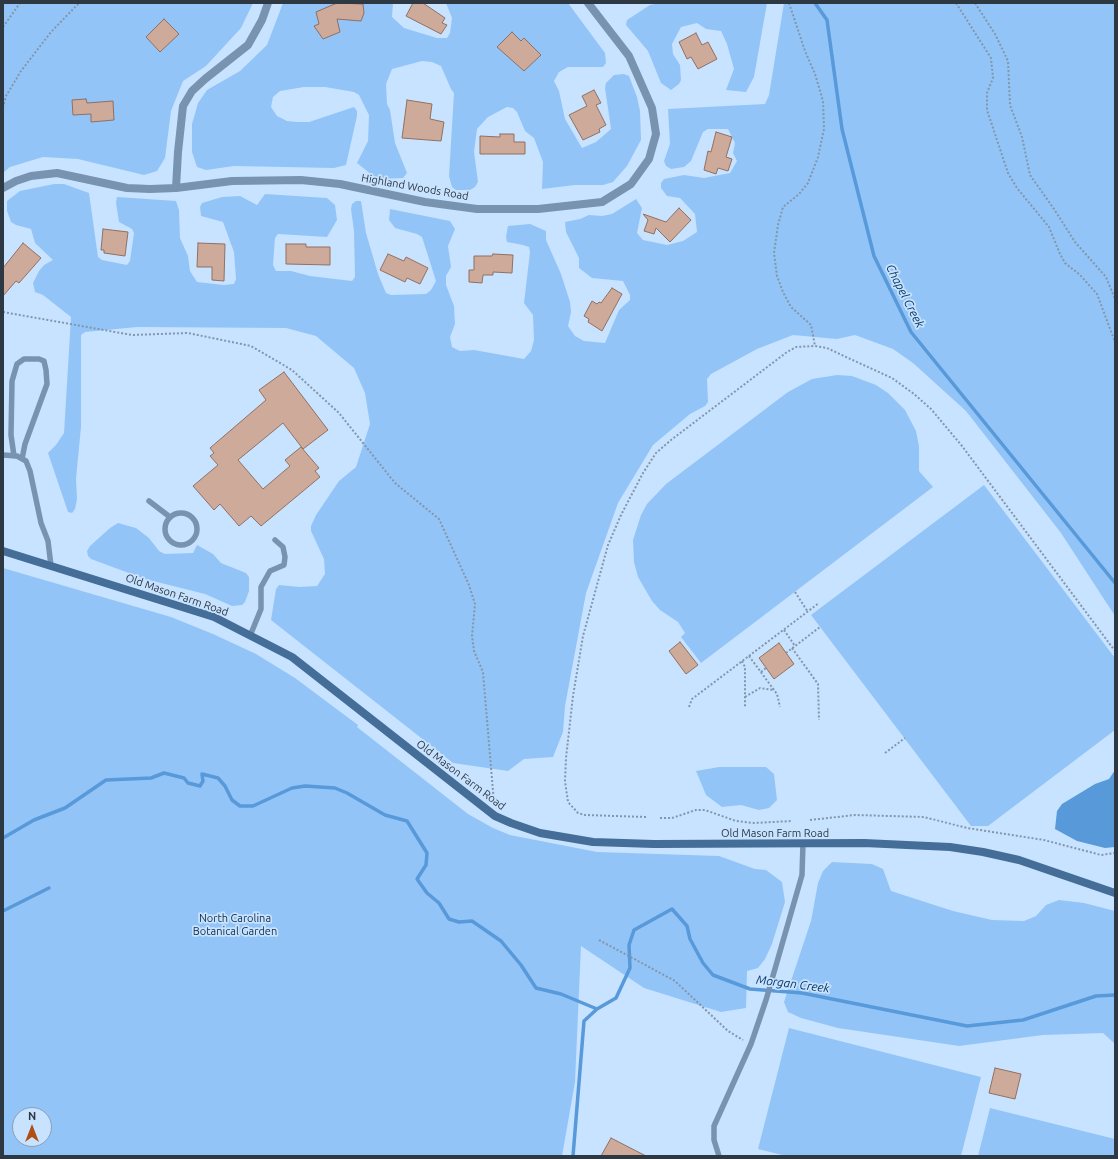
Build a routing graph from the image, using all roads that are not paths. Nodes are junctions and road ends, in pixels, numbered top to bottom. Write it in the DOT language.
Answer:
graph roads {
  1 [pos="268,3"];
  2 [pos="588,3"];
  3 [pos="3,188"];
  4 [pos="176,188"];
  5 [pos="3,455"];
  6 [pos="14,456"];
  7 [pos="22,459"];
  8 [pos="149,501"];
  9 [pos="170,517"];
  10 [pos="275,540"];
  11 [pos="3,551"];
  12 [pos="51,566"];
  13 [pos="250,636"];
  14 [pos="803,843"];
  15 [pos="1115,894"];
  16 [pos="719,1156"];
  1 -- 4 [label="street"];
  2 -- 4 [label="street, Highland Woods Road"];
  3 -- 4 [label="street, Highland Woods Road"];
  5 -- 6 [label="lane"];
  6 -- 7 [label="lane"];
  6 -- 7 [label="lane"];
  7 -- 12 [label="lane"];
  8 -- 9 [label="lane"];
  9 -- 9 [label="lane"];
  10 -- 13 [label="lane"];
  11 -- 12 [label="street, Old Mason Farm Road"];
  12 -- 13 [label="street, Old Mason Farm Road"];
  13 -- 14 [label="street, Old Mason Farm Road"];
  14 -- 15 [label="street, Old Mason Farm Road"];
  14 -- 16 [label="lane"];
}
